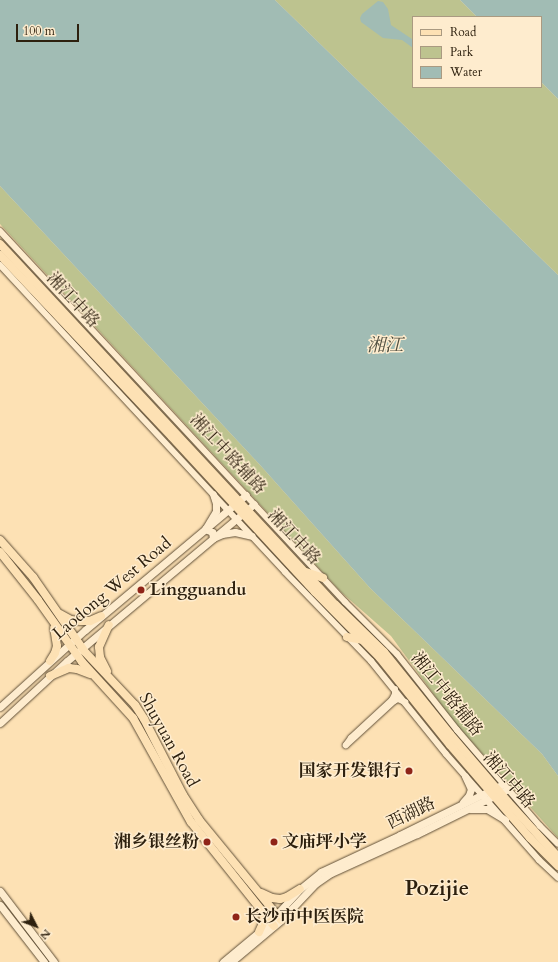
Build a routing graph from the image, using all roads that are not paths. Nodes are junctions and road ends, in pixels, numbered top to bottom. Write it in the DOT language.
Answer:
graph roads {
  1 [pos="0,231"];
  2 [pos="0,244"];
  3 [pos="0,255"];
  4 [pos="0,265"];
  5 [pos="213,494"];
  6 [pos="237,503"];
  7 [pos="254,504"];
  8 [pos="242,514"];
  9 [pos="205,529"];
  10 [pos="252,536"];
  11 [pos="213,538"];
  12 [pos="0,540"];
  13 [pos="0,552"];
  14 [pos="305,572"];
  15 [pos="323,578"];
  16 [pos="57,612"];
  17 [pos="101,616"];
  18 [pos="51,619"];
  19 [pos="109,625"];
  20 [pos="347,637"];
  21 [pos="76,638"];
  22 [pos="363,640"];
  23 [pos="69,644"];
  24 [pos="82,648"];
  25 [pos="76,654"];
  26 [pos="50,661"];
  27 [pos="50,676"];
  28 [pos="98,679"];
  29 [pos="114,682"];
  30 [pos="394,687"];
  31 [pos="405,702"];
  32 [pos="0,707"];
  33 [pos="0,723"];
  34 [pos="465,776"];
  35 [pos="495,791"];
  36 [pos="461,804"];
  37 [pos="460,812"];
  38 [pos="505,820"];
  39 [pos="558,844"];
  40 [pos="558,857"];
  41 [pos="558,866"];
  42 [pos="558,878"];
  43 [pos="254,887"];
  44 [pos="300,889"];
  45 [pos="0,891"];
  46 [pos="0,905"];
  47 [pos="262,911"];
  48 [pos="279,917"];
  49 [pos="272,924"];
  50 [pos="259,932"];
  51 [pos="44,962"];
  52 [pos="54,962"];
  53 [pos="223,962"];
  54 [pos="231,962"];
  1 -- 6 [label="street, 湘江中路辅路"];
  2 -- 6 [label="main road, 湘江中路"];
  3 -- 6 [label="main road, 湘江中路"];
  4 -- 5 [label="street, 湘江中路辅路"];
  5 -- 6 [label="street, 湘江中路辅路"];
  5 -- 9 [label="main road"];
  6 -- 7 [label="street, 湘江中路辅路"];
  6 -- 8 [label="main road, 湘江中路"];
  6 -- 8 [label="street, 湘江中路辅路"];
  6 -- 9 [label="main road, Laodong West Road"];
  7 -- 8 [label="main road, Laodong West Road"];
  7 -- 15 [label="street, 湘江中路辅路"];
  8 -- 10 [label="street, 湘江中路辅路"];
  8 -- 11 [label="main road, Laodong West Road"];
  8 -- 14 [label="main road, 湘江中路"];
  8 -- 22 [label="main road, 湘江中路"];
  9 -- 11 [label="main road"];
  9 -- 17 [label="main road, Laodong West Road"];
  10 -- 11 [label="main road"];
  10 -- 20 [label="street, 湘江中路辅路"];
  11 -- 19 [label="main road, Laodong West Road"];
  12 -- 16 [label="main road, Shuyuan Road"];
  13 -- 18 [label="main road, Shuyuan Road"];
  14 -- 15 [label="main road"];
  14 -- 35 [label="main road, 湘江中路"];
  15 -- 35 [label="street, 湘江中路辅路"];
  16 -- 17 [label="main road"];
  16 -- 21 [label="main road, Shuyuan Road"];
  17 -- 19 [label="main road"];
  17 -- 21 [label="main road, Laodong West Road"];
  18 -- 23 [label="main road, Shuyuan Road"];
  18 -- 26 [label="main road"];
  19 -- 24 [label="main road, Laodong West Road"];
  19 -- 29 [label="main road"];
  20 -- 22 [label="main road"];
  20 -- 30 [label="street, 湘江中路辅路"];
  21 -- 23 [label="main road, Laodong West Road"];
  21 -- 24 [label="main road, Shuyuan Road"];
  22 -- 35 [label="main road, 湘江中路"];
  23 -- 25 [label="main road, Shuyuan Road"];
  23 -- 26 [label="main road, Laodong West Road"];
  24 -- 25 [label="main road, Laodong West Road"];
  24 -- 29 [label="main road, Shuyuan Road"];
  25 -- 27 [label="main road, Laodong West Road"];
  25 -- 28 [label="main road, Shuyuan Road"];
  26 -- 32 [label="main road, Laodong West Road"];
  27 -- 28 [label="main road"];
  27 -- 33 [label="main road, Laodong West Road"];
  28 -- 47 [label="main road, Shuyuan Road"];
  29 -- 43 [label="main road, Shuyuan Road"];
  30 -- 31 [label="street, 湘江中路辅路"];
  30 -- 31 [label="street"];
  31 -- 34 [label="street, 湘江中路辅路"];
  34 -- 35 [label="street, 湘江中路辅路"];
  34 -- 36 [label="main road"];
  35 -- 36 [label="main road, 西湖路"];
  35 -- 37 [label="main road, 西湖路"];
  35 -- 38 [label="street, 湘江中路辅路"];
  35 -- 39 [label="street, 湘江中路辅路"];
  35 -- 40 [label="main road, 湘江中路"];
  35 -- 41 [label="main road, 湘江中路"];
  36 -- 44 [label="main road, 西湖路"];
  37 -- 38 [label="main road"];
  37 -- 48 [label="main road, 西湖路"];
  38 -- 42 [label="street, 湘江中路辅路"];
  43 -- 44 [label="main road"];
  43 -- 48 [label="main road, Shuyuan Road"];
  44 -- 48 [label="main road, 西湖路"];
  45 -- 52 [label="main road"];
  46 -- 51 [label="main road"];
  47 -- 49 [label="main road, Shuyuan Road"];
  47 -- 50 [label="main road"];
  48 -- 49 [label="main road, 西湖路"];
  49 -- 50 [label="main road, 西湖路"];
  49 -- 54 [label="main road, 西湖路"];
  50 -- 53 [label="main road, 西湖路"];
}
